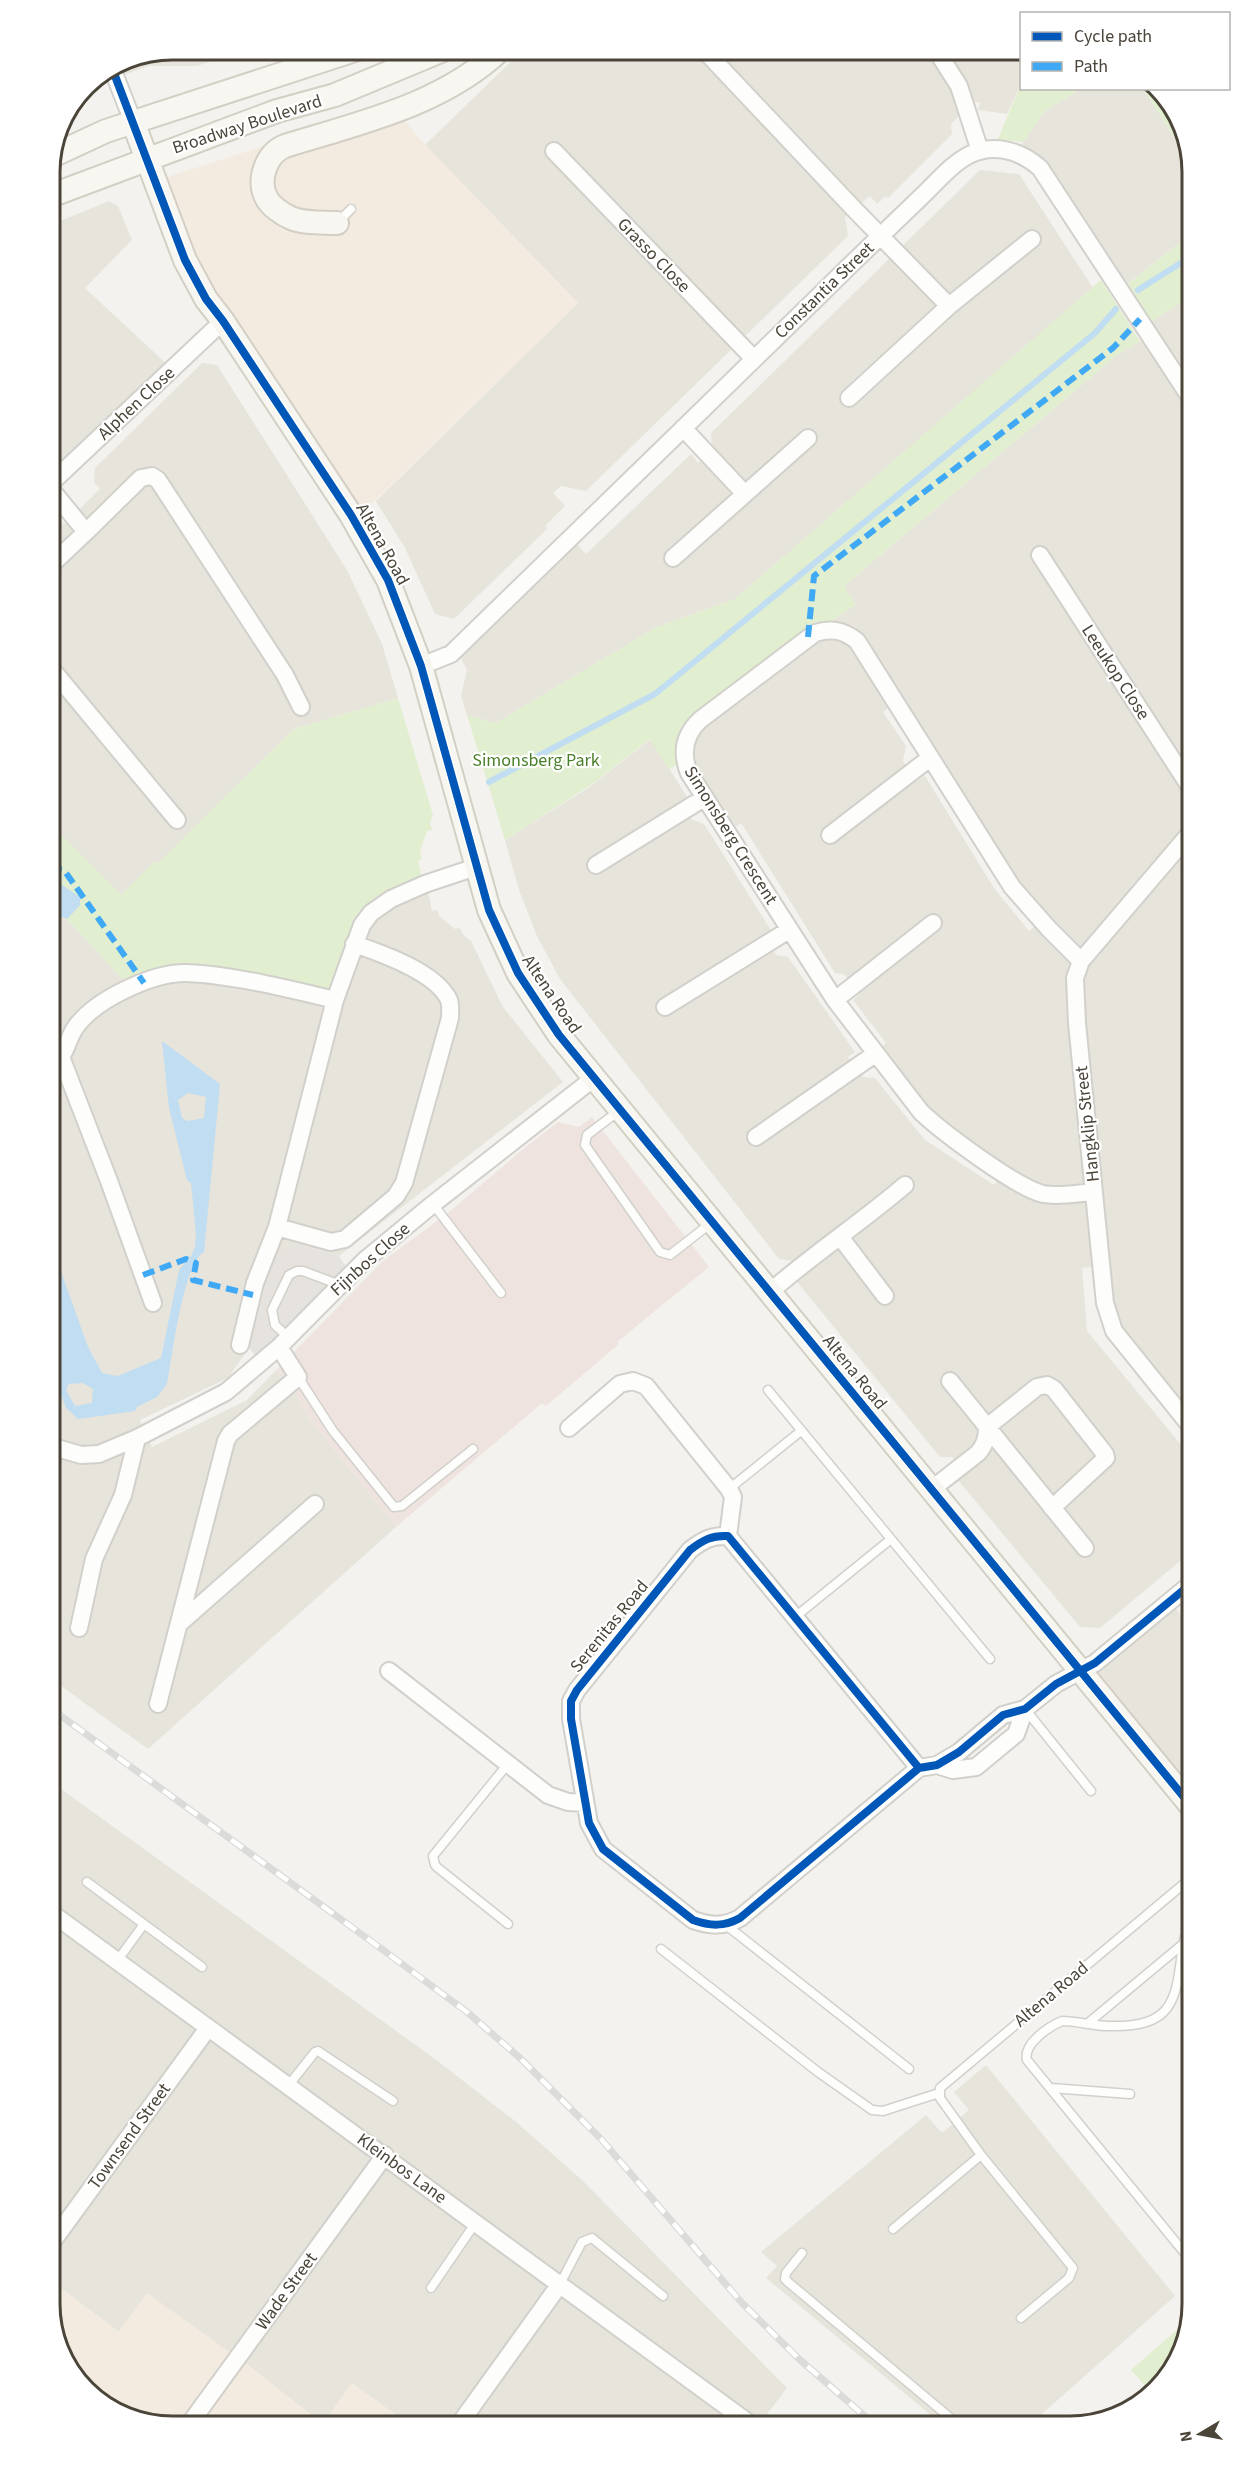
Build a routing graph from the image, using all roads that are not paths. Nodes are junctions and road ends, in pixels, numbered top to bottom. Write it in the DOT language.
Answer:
graph roads {
  1 [pos="324,60"];
  2 [pos="419,60"];
  3 [pos="489,60"];
  4 [pos="713,60"];
  5 [pos="942,60"];
  6 [pos="115,76"];
  7 [pos="133,122"];
  8 [pos="62,151"];
  9 [pos="554,151"];
  10 [pos="980,151"];
  11 [pos="146,159"];
  12 [pos="60,192"];
  13 [pos="344,216"];
  14 [pos="880,236"];
  15 [pos="1032,238"];
  16 [pos="949,306"];
  17 [pos="223,321"];
  18 [pos="754,359"];
  19 [pos="1182,385"];
  20 [pos="849,399"];
  21 [pos="683,428"];
  22 [pos="808,438"];
  23 [pos="60,476"];
  24 [pos="745,494"];
  25 [pos="60,499"];
  26 [pos="86,532"];
  27 [pos="1040,555"];
  28 [pos="60,557"];
  29 [pos="673,558"];
  30 [pos="421,666"];
  31 [pos="60,679"];
  32 [pos="301,707"];
  33 [pos="930,758"];
  34 [pos="1182,775"];
  35 [pos="704,798"];
  36 [pos="177,820"];
  37 [pos="830,835"];
  38 [pos="1182,843"];
  39 [pos="596,865"];
  40 [pos="476,867"];
  41 [pos="933,923"];
  42 [pos="789,930"];
  43 [pos="354,944"];
  44 [pos="1081,961"];
  45 [pos="335,1000"];
  46 [pos="835,1000"];
  47 [pos="665,1007"];
  48 [pos="875,1054"];
  49 [pos="61,1057"];
  50 [pos="594,1078"];
  51 [pos="621,1110"];
  52 [pos="756,1137"];
  53 [pos="905,1185"];
  54 [pos="1094,1192"];
  55 [pos="433,1204"];
  56 [pos="712,1222"];
  57 [pos="278,1227"];
  58 [pos="841,1238"];
  59 [pos="340,1285"];
  60 [pos="770,1292"];
  61 [pos="501,1293"];
  62 [pos="885,1296"];
  63 [pos="153,1303"];
  64 [pos="284,1342"];
  65 [pos="240,1345"];
  66 [pos="298,1377"];
  67 [pos="950,1381"];
  68 [pos="768,1390"];
  69 [pos="1182,1416"];
  70 [pos="987,1427"];
  71 [pos="569,1428"];
  72 [pos="801,1431"];
  73 [pos="140,1436"];
  74 [pos="60,1449"];
  75 [pos="473,1449"];
  76 [pos="729,1489"];
  77 [pos="932,1489"];
  78 [pos="315,1504"];
  79 [pos="1052,1508"];
  80 [pos="728,1536"];
  81 [pos="891,1539"];
  82 [pos="1084,1548"];
  83 [pos="1182,1591"];
  84 [pos="795,1617"];
  85 [pos="180,1623"];
  86 [pos="79,1628"];
  87 [pos="990,1659"];
  88 [pos="389,1671"];
  89 [pos="1080,1671"];
  90 [pos="159,1704"];
  91 [pos="1025,1709"];
  92 [pos="507,1765"];
  93 [pos="937,1765"];
  94 [pos="919,1768"];
  95 [pos="1091,1791"];
  96 [pos="1182,1795"];
  97 [pos="585,1803"];
  98 [pos="87,1882"];
  99 [pos="1182,1884"];
  100 [pos="60,1919"];
  101 [pos="144,1924"];
  102 [pos="508,1924"];
  103 [pos="725,1924"];
  104 [pos="1182,1945"];
  105 [pos="662,1949"];
  106 [pos="1182,1951"];
  107 [pos="117,1961"];
  108 [pos="202,1967"];
  109 [pos="1087,2024"];
  110 [pos="208,2028"];
  111 [pos="909,2069"];
  112 [pos="288,2086"];
  113 [pos="1051,2088"];
  114 [pos="939,2093"];
  115 [pos="1130,2094"];
  116 [pos="393,2101"];
  117 [pos="384,2155"];
  118 [pos="981,2156"];
  119 [pos="476,2222"];
  120 [pos="892,2229"];
  121 [pos="60,2231"];
  122 [pos="1182,2250"];
  123 [pos="802,2253"];
  124 [pos="560,2284"];
  125 [pos="431,2288"];
  126 [pos="663,2296"];
  127 [pos="1021,2318"];
  128 [pos="195,2416"];
  129 [pos="465,2416"];
  130 [pos="726,2416"];
  131 [pos="948,2416"];
  1 -- 7 [label="street, Broadway Boulevard"];
  2 -- 11 [label="street, Broadway Boulevard"];
  3 -- 13 [label="street"];
  4 -- 14 [label="street"];
  5 -- 10 [label="street"];
  6 -- 7 [label="street, Altena Road"];
  7 -- 8 [label="street, Broadway Boulevard"];
  7 -- 11 [label="street, Altena Road"];
  9 -- 18 [label="street, Grasso Close"];
  10 -- 14 [label="street, Constantia Street"];
  10 -- 19 [label="street, Constantia Street"];
  11 -- 12 [label="street, Broadway Boulevard"];
  11 -- 17 [label="street, Altena Road"];
  14 -- 16 [label="street"];
  14 -- 18 [label="street, Constantia Street"];
  15 -- 16 [label="street"];
  16 -- 20 [label="street"];
  17 -- 23 [label="street, Alphen Close"];
  17 -- 30 [label="street, Altena Road"];
  18 -- 21 [label="street, Constantia Street"];
  21 -- 24 [label="street"];
  21 -- 30 [label="street, Constantia Street"];
  22 -- 24 [label="street"];
  24 -- 29 [label="street"];
  25 -- 26 [label="street"];
  26 -- 28 [label="street"];
  26 -- 32 [label="street"];
  27 -- 34 [label="street, Leeukop Close"];
  30 -- 40 [label="street, Altena Road"];
  31 -- 36 [label="street"];
  33 -- 35 [label="street, Simonsberg Crescent"];
  33 -- 37 [label="street"];
  33 -- 44 [label="street, Simonsberg Crescent"];
  35 -- 39 [label="street"];
  35 -- 42 [label="street, Simonsberg Crescent"];
  38 -- 44 [label="street, Hangklip Street"];
  40 -- 43 [label="street"];
  40 -- 50 [label="street, Altena Road"];
  41 -- 46 [label="street"];
  42 -- 46 [label="street, Simonsberg Crescent"];
  42 -- 47 [label="street"];
  43 -- 45 [label="street"];
  43 -- 57 [label="street"];
  44 -- 54 [label="street, Hangklip Street"];
  45 -- 49 [label="street"];
  45 -- 57 [label="street"];
  46 -- 48 [label="street, Simonsberg Crescent"];
  48 -- 52 [label="street"];
  48 -- 54 [label="street, Simonsberg Crescent"];
  49 -- 63 [label="street"];
  50 -- 51 [label="street, Altena Road"];
  50 -- 55 [label="street, Fijnbos Close"];
  51 -- 56 [label="street, Altena Road"];
  51 -- 56 [label="lane"];
  53 -- 58 [label="street"];
  54 -- 69 [label="street, Hangklip Street"];
  55 -- 59 [label="street, Fijnbos Close"];
  55 -- 61 [label="lane"];
  56 -- 60 [label="street, Altena Road"];
  57 -- 65 [label="street"];
  58 -- 60 [label="street"];
  58 -- 62 [label="street"];
  59 -- 64 [label="street, Fijnbos Close"];
  59 -- 64 [label="lane"];
  60 -- 77 [label="street, Altena Road"];
  64 -- 66 [label="street"];
  64 -- 73 [label="street, Fijnbos Close"];
  66 -- 75 [label="lane"];
  66 -- 85 [label="street"];
  67 -- 70 [label="street"];
  68 -- 72 [label="lane"];
  70 -- 77 [label="street"];
  70 -- 79 [label="street"];
  70 -- 79 [label="street"];
  71 -- 76 [label="street"];
  72 -- 76 [label="lane"];
  72 -- 81 [label="lane"];
  73 -- 74 [label="street, Fijnbos Close"];
  73 -- 86 [label="street"];
  76 -- 80 [label="street"];
  77 -- 89 [label="street, Altena Road"];
  78 -- 85 [label="street"];
  79 -- 82 [label="street"];
  80 -- 84 [label="street"];
  80 -- 97 [label="street, Serenitas Road"];
  81 -- 84 [label="lane"];
  81 -- 87 [label="lane"];
  83 -- 89 [label="street"];
  84 -- 94 [label="street"];
  85 -- 90 [label="street"];
  88 -- 92 [label="street"];
  89 -- 91 [label="street"];
  89 -- 96 [label="street, Altena Road"];
  91 -- 93 [label="street"];
  91 -- 93 [label="street"];
  91 -- 95 [label="lane"];
  92 -- 97 [label="street"];
  92 -- 102 [label="lane"];
  93 -- 94 [label="street"];
  94 -- 103 [label="street"];
  97 -- 103 [label="street, Serenitas Road"];
  98 -- 101 [label="lane"];
  99 -- 114 [label="lane, Altena Road"];
  100 -- 107 [label="street, Kleinbos Lane"];
  101 -- 107 [label="lane"];
  101 -- 108 [label="lane"];
  103 -- 111 [label="lane"];
  104 -- 109 [label="lane"];
  105 -- 114 [label="lane"];
  106 -- 109 [label="lane"];
  107 -- 110 [label="street, Kleinbos Lane"];
  109 -- 113 [label="lane"];
  110 -- 112 [label="street, Kleinbos Lane"];
  110 -- 121 [label="street, Townsend Street"];
  112 -- 116 [label="lane"];
  112 -- 117 [label="street, Kleinbos Lane"];
  113 -- 115 [label="lane"];
  113 -- 122 [label="lane"];
  114 -- 118 [label="lane"];
  117 -- 119 [label="street, Kleinbos Lane"];
  117 -- 128 [label="street, Wade Street"];
  118 -- 120 [label="lane"];
  118 -- 127 [label="lane"];
  119 -- 124 [label="street, Kleinbos Lane"];
  119 -- 125 [label="lane"];
  123 -- 131 [label="lane"];
  124 -- 126 [label="lane"];
  124 -- 129 [label="street"];
  124 -- 130 [label="street, Kleinbos Lane"];
}
